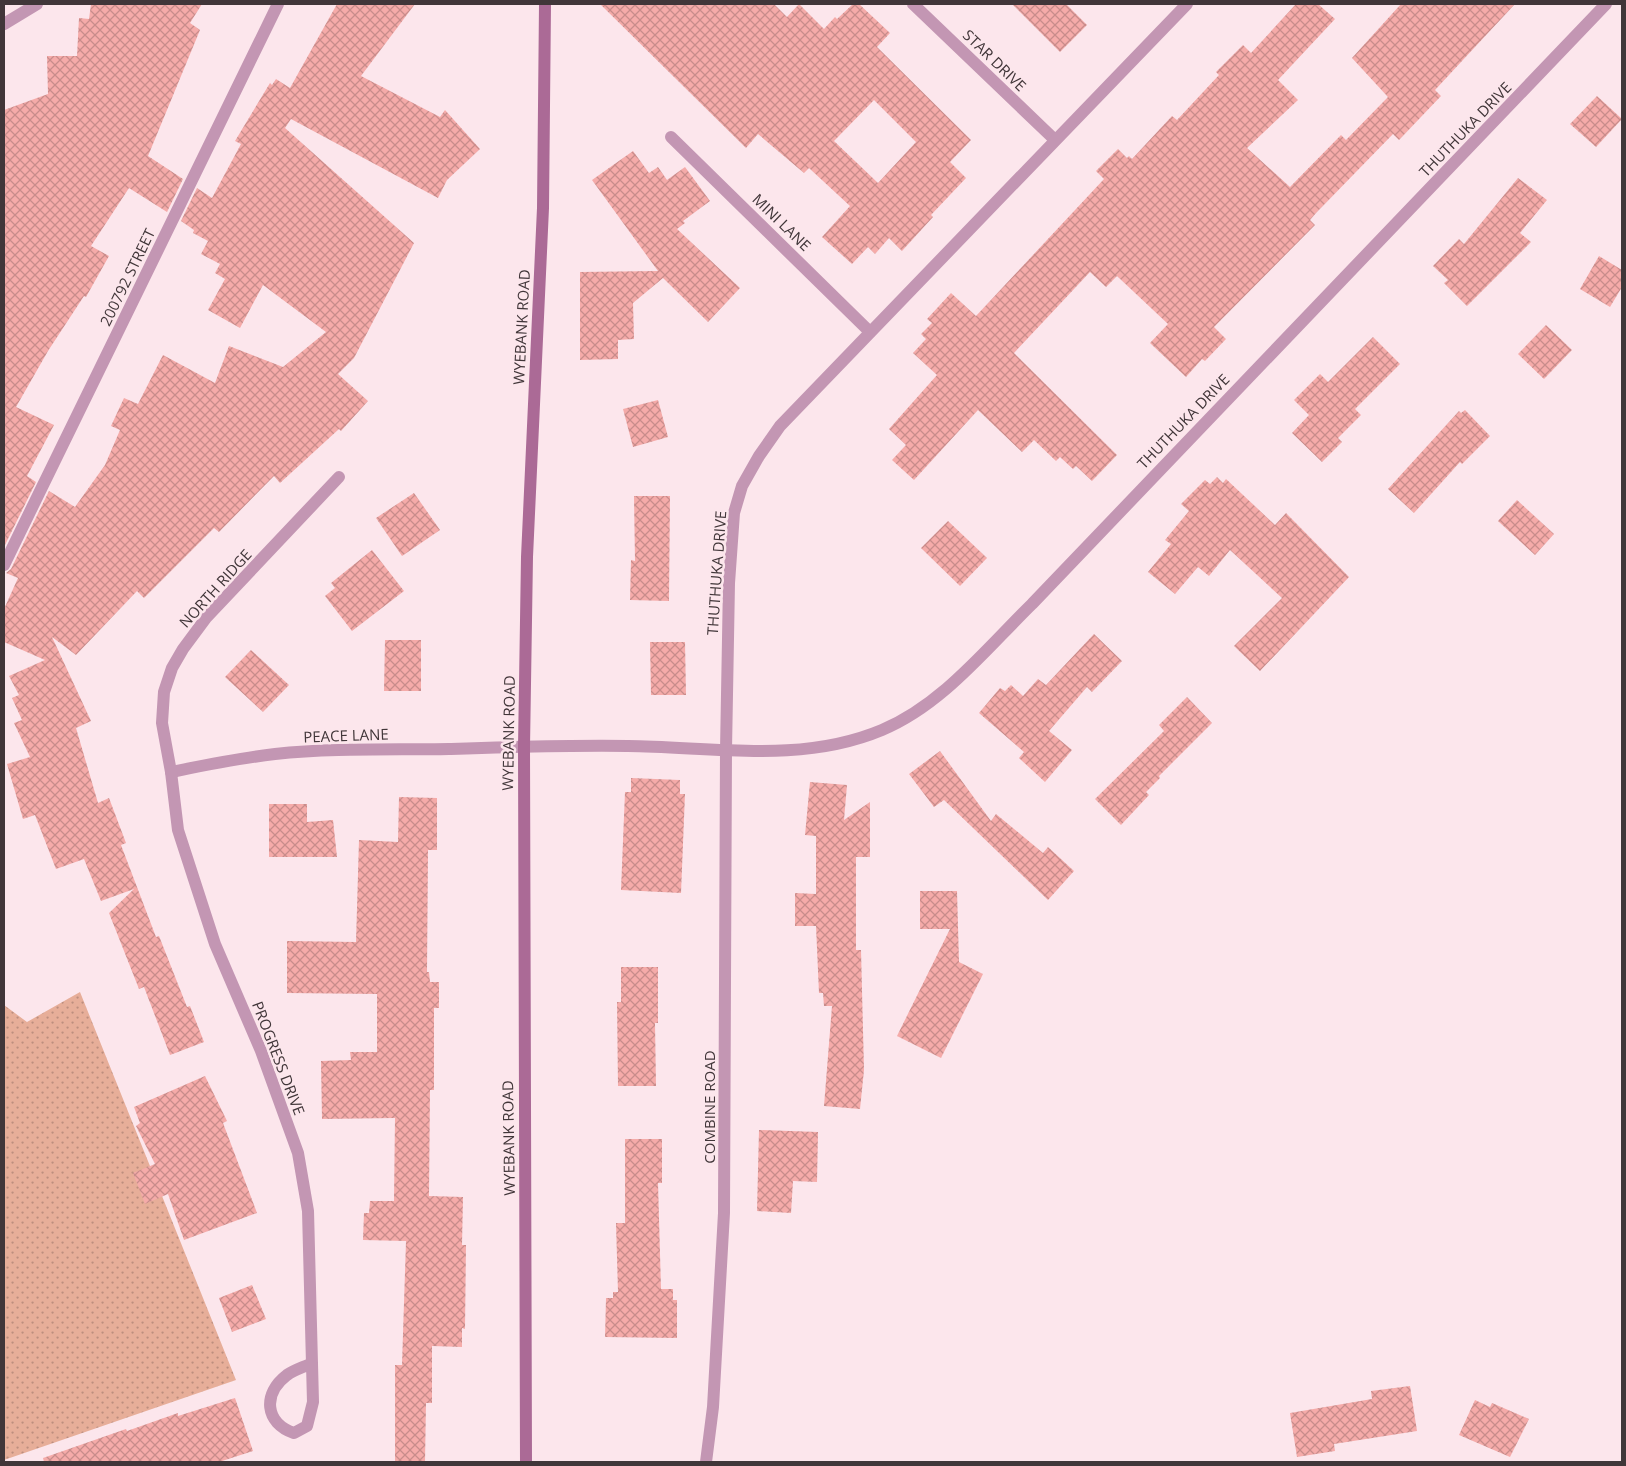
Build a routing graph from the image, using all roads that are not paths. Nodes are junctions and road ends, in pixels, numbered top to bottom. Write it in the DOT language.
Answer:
graph roads {
  1 [pos="37,4"];
  2 [pos="278,4"];
  3 [pos="545,4"];
  4 [pos="913,4"];
  5 [pos="1186,4"];
  6 [pos="1606,4"];
  7 [pos="4,24"];
  8 [pos="671,137"];
  9 [pos="1054,139"];
  10 [pos="870,332"];
  11 [pos="338,477"];
  12 [pos="4,565"];
  13 [pos="524,747"];
  14 [pos="726,750"];
  15 [pos="171,772"];
  16 [pos="312,1363"];
  17 [pos="526,1462"];
  18 [pos="706,1462"];
  1 -- 7 [label="street"];
  2 -- 12 [label="street, 200792 STREET"];
  3 -- 13 [label="street, WYEBANK ROAD"];
  4 -- 9 [label="street, STAR DRIVE"];
  5 -- 9 [label="street, THUTHUKA DRIVE"];
  6 -- 14 [label="street, THUTHUKA DRIVE"];
  8 -- 10 [label="street, MINI LANE"];
  9 -- 10 [label="street, THUTHUKA DRIVE"];
  10 -- 14 [label="street, THUTHUKA DRIVE"];
  11 -- 15 [label="street, NORTH RIDGE"];
  13 -- 14 [label="street, THUTHUKA DRIVE"];
  13 -- 15 [label="street, PEACE LANE"];
  13 -- 17 [label="street, WYEBANK ROAD"];
  14 -- 18 [label="street, COMBINE ROAD"];
  15 -- 16 [label="street, PROGRESS DRIVE"];
  16 -- 16 [label="street, PROGRESS DRIVE"];
}
